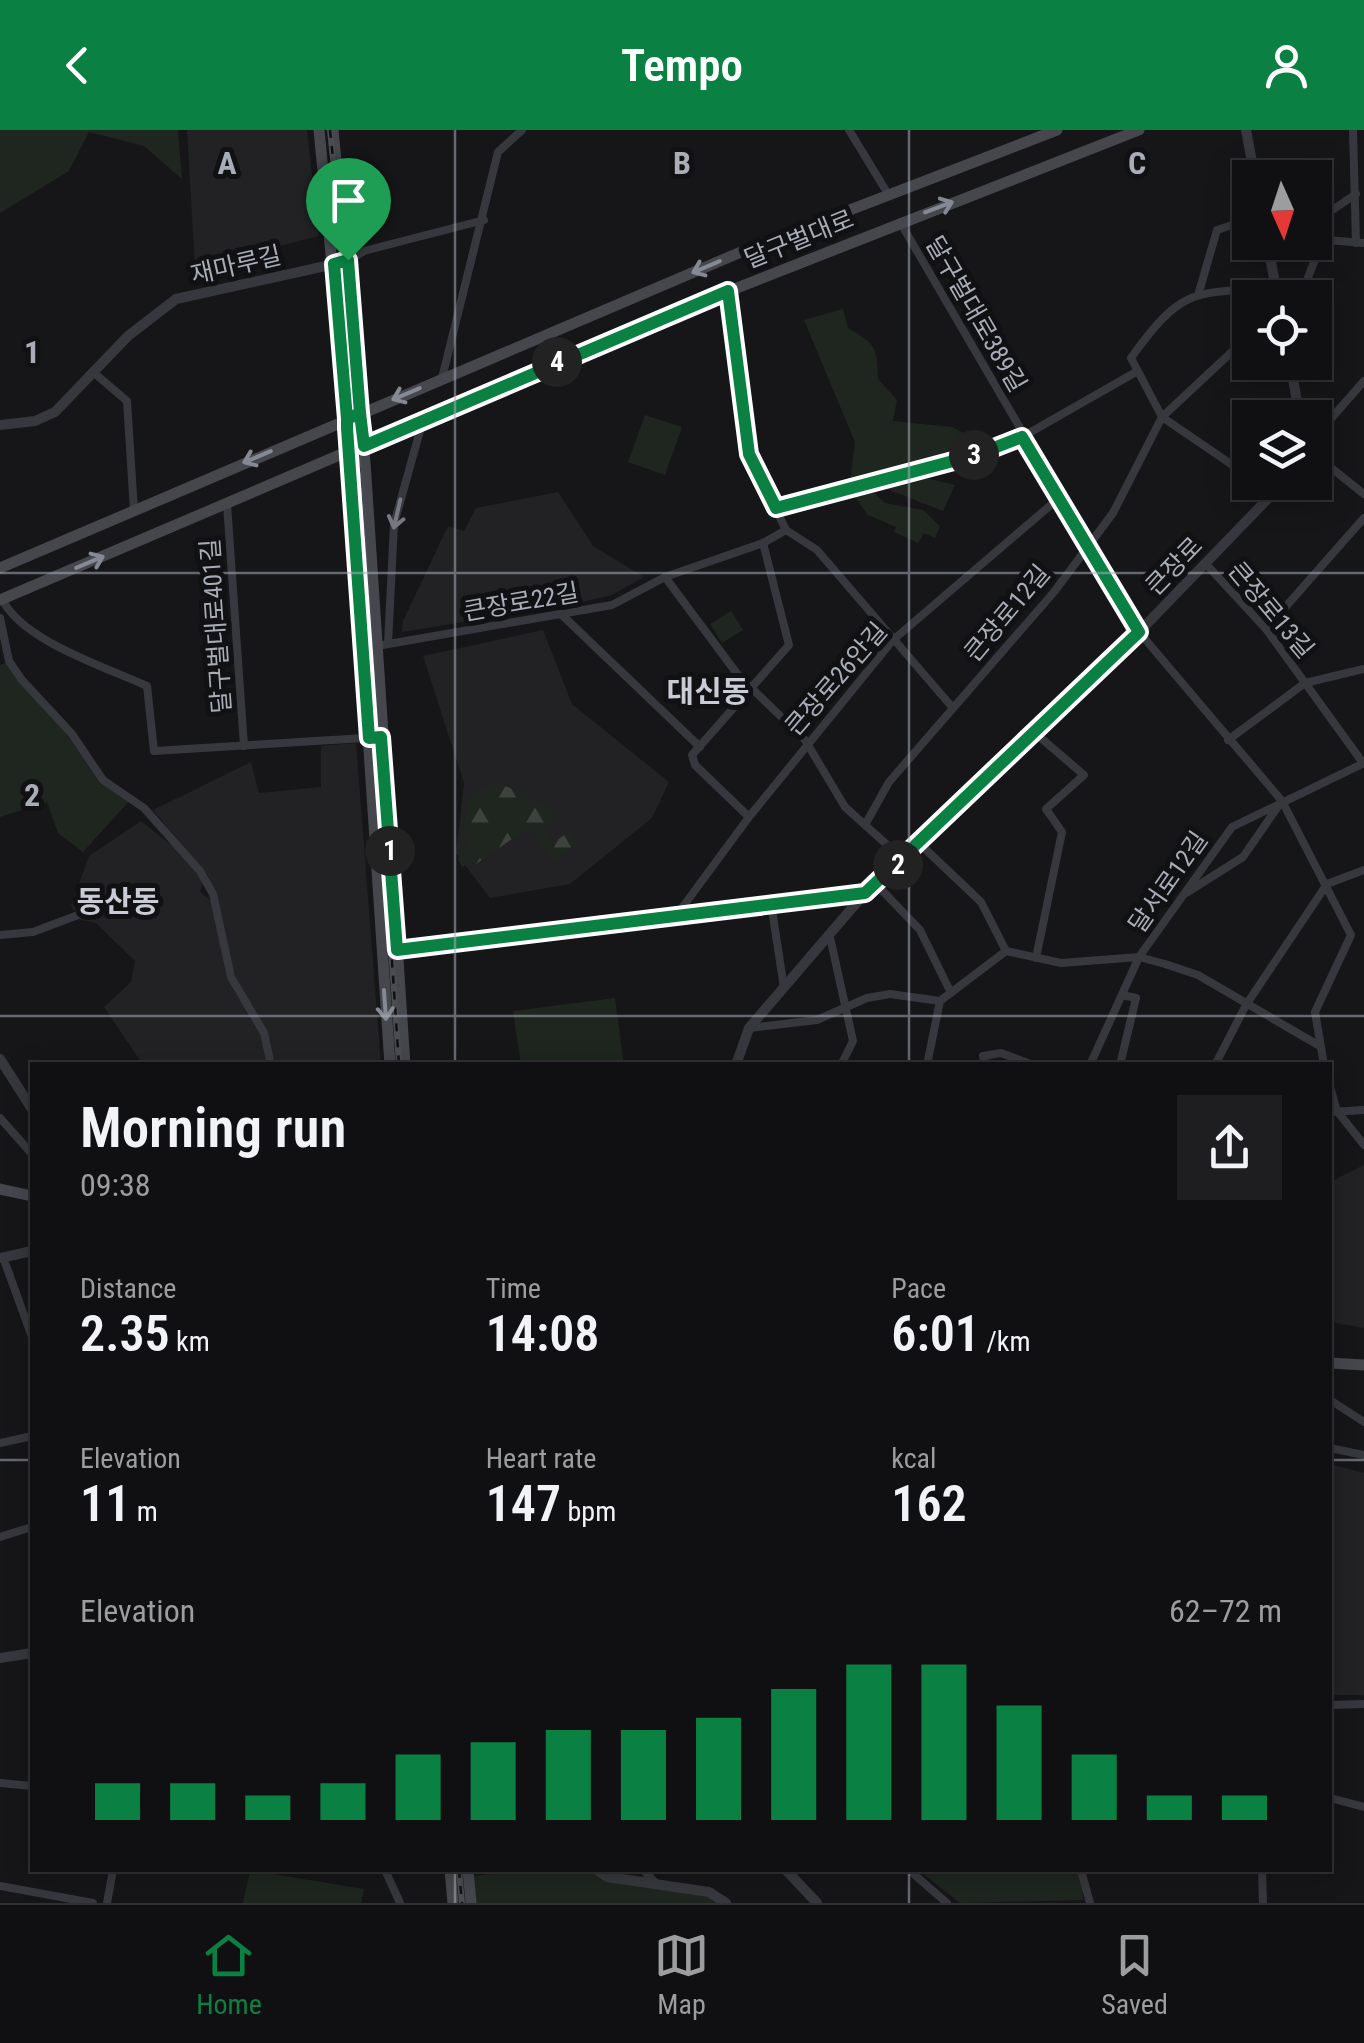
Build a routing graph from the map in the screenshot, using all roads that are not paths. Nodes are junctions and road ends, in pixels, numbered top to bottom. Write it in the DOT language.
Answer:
graph roads {
  1 [pos="320,130"];
  2 [pos="333,130"];
  3 [pos="522,130"];
  4 [pos="849,130"];
  5 [pos="1058,130"];
  6 [pos="1139,130"];
  7 [pos="1246,130"];
  8 [pos="1353,130"];
  9 [pos="1252,160"];
  10 [pos="888,194"];
  11 [pos="1356,194"];
  12 [pos="1332,208"];
  13 [pos="484,220"];
  14 [pos="900,222"];
  15 [pos="1232,225"];
  16 [pos="1332,240"];
  17 [pos="1360,243"];
  18 [pos="348,260"];
  19 [pos="334,264"];
  20 [pos="728,291"];
  21 [pos="1199,292"];
  22 [pos="1232,292"];
  23 [pos="1232,351"];
  24 [pos="93,372"];
  25 [pos="1136,372"];
  26 [pos="442,378"];
  27 [pos="1364,381"];
  28 [pos="360,413"];
  29 [pos="1162,417"];
  30 [pos="1332,418"];
  31 [pos="347,419"];
  32 [pos="423,420"];
  33 [pos="0,425"];
  34 [pos="1022,437"];
  35 [pos="364,446"];
  36 [pos="349,452"];
  37 [pos="1232,465"];
  38 [pos="1332,468"];
  39 [pos="1364,494"];
  40 [pos="1059,498"];
  41 [pos="1267,500"];
  42 [pos="227,504"];
  43 [pos="776,508"];
  44 [pos="134,510"];
  45 [pos="1364,518"];
  46 [pos="786,530"];
  47 [pos="763,543"];
  48 [pos="1088,546"];
  49 [pos="1205,564"];
  50 [pos="0,568"];
  51 [pos="665,577"];
  52 [pos="1,600"];
  53 [pos="564,616"];
  54 [pos="0,618"];
  55 [pos="1266,629"];
  56 [pos="1139,632"];
  57 [pos="893,640"];
  58 [pos="382,645"];
  59 [pos="1364,669"];
  60 [pos="1305,683"];
  61 [pos="754,688"];
  62 [pos="952,707"];
  63 [pos="1035,732"];
  64 [pos="375,738"];
  65 [pos="1228,740"];
  66 [pos="807,744"];
  67 [pos="244,746"];
  68 [pos="696,751"];
  69 [pos="1364,763"];
  70 [pos="1282,801"];
  71 [pos="749,817"];
  72 [pos="865,825"];
  73 [pos="920,844"];
  74 [pos="904,860"];
  75 [pos="1364,870"];
  76 [pos="876,884"];
  77 [pos="1326,884"];
  78 [pos="865,893"];
  79 [pos="1184,894"];
  80 [pos="771,903"];
  81 [pos="94,909"];
  82 [pos="676,916"];
  83 [pos="1364,934"];
  84 [pos="0,935"];
  85 [pos="1350,935"];
  86 [pos="830,937"];
  87 [pos="397,950"];
  88 [pos="1006,951"];
  89 [pos="1036,958"];
  90 [pos="1139,958"];
  91 [pos="784,988"];
  92 [pos="951,993"];
  93 [pos="1122,995"];
  94 [pos="940,1002"];
  95 [pos="1246,1005"];
  96 [pos="845,1007"];
  97 [pos="750,1028"];
  98 [pos="1318,1046"];
  99 [pos="0,1059"];
  100 [pos="270,1062"];
  101 [pos="390,1062"];
  102 [pos="404,1062"];
  103 [pos="737,1062"];
  104 [pos="842,1062"];
  105 [pos="928,1062"];
  106 [pos="984,1062"];
  107 [pos="1025,1062"];
  108 [pos="1091,1062"];
  109 [pos="1121,1062"];
  110 [pos="1217,1062"];
  111 [pos="1323,1062"];
  112 [pos="30,1107"];
  113 [pos="1364,1110"];
  114 [pos="1333,1112"];
  115 [pos="0,1118"];
  116 [pos="1364,1144"];
  117 [pos="30,1152"];
  118 [pos="0,1189"];
  119 [pos="30,1196"];
  120 [pos="30,1251"];
  121 [pos="2,1258"];
  122 [pos="30,1333"];
  123 [pos="1332,1363"];
  124 [pos="1364,1366"];
  125 [pos="1332,1401"];
  126 [pos="1364,1422"];
  127 [pos="30,1436"];
  128 [pos="0,1443"];
  129 [pos="1332,1448"];
  130 [pos="1364,1454"];
  131 [pos="30,1528"];
  132 [pos="0,1537"];
  133 [pos="30,1653"];
  134 [pos="0,1658"];
  135 [pos="1364,1704"];
  136 [pos="1332,1705"];
  137 [pos="0,1783"];
  138 [pos="30,1786"];
  139 [pos="1364,1793"];
  140 [pos="1332,1798"];
  141 [pos="1362,1806"];
  142 [pos="113,1872"];
  143 [pos="385,1872"];
  144 [pos="450,1872"];
  145 [pos="468,1872"];
  146 [pos="600,1872"];
  147 [pos="646,1872"];
  148 [pos="788,1872"];
  149 [pos="912,1872"];
  150 [pos="1082,1872"];
  151 [pos="1262,1872"];
  152 [pos="657,1884"];
  153 [pos="0,1886"];
  154 [pos="93,1903"];
  155 [pos="107,1903"];
  156 [pos="400,1903"];
  157 [pos="453,1903"];
  158 [pos="471,1903"];
  159 [pos="726,1903"];
  160 [pos="816,1903"];
  161 [pos="948,1903"];
  162 [pos="1090,1903"];
  163 [pos="1263,1903"];
  1 -- 19 [label="main road"];
  2 -- 18 [label="main road"];
  3 -- 13 [label="street"];
  4 -- 10 [label="street"];
  5 -- 10 [label="main road, 달구벌대로"];
  14 -- 6 [label="main road, 달구벌대로, one-way"];
  7 -- 9 [label="street"];
  8 -- 11 [label="street"];
  10 -- 26 [label="main road, 달구벌대로, one-way"];
  11 -- 12 [label="street"];
  11 -- 17 [label="street"];
  13 -- 18 [label="street"];
  13 -- 26 [label="street"];
  14 -- 20 [label="main road, 달구벌대로"];
  14 -- 34 [label="street, 달구벌대로389길"];
  15 -- 21 [label="street"];
  16 -- 17 [label="street"];
  18 -- 19 [label="street, 재마루길"];
  18 -- 28 [label="main road"];
  19 -- 24 [label="street, 재마루길"];
  19 -- 31 [label="main road"];
  20 -- 32 [label="main road, 달구벌대로"];
  20 -- 43 [label="street"];
  21 -- 22 [label="street"];
  21 -- 25 [label="street"];
  23 -- 29 [label="street, 큰장로12길"];
  24 -- 33 [label="street, 재마루길"];
  24 -- 44 [label="street"];
  25 -- 29 [label="street"];
  25 -- 34 [label="street"];
  26 -- 28 [label="main road, 달구벌대로, one-way"];
  27 -- 30 [label="street"];
  28 -- 31 [label="main road, 달구벌대로"];
  28 -- 35 [label="main road"];
  29 -- 37 [label="street"];
  29 -- 48 [label="street, 큰장로12길"];
  31 -- 36 [label="main road"];
  31 -- 44 [label="main road, 달구벌대로, one-way"];
  32 -- 35 [label="main road, 달구벌대로"];
  32 -- 58 [label="street, one-way"];
  34 -- 40 [label="street, 달구벌대로389길"];
  34 -- 43 [label="street"];
  35 -- 36 [label="main road, 달구벌대로"];
  35 -- 58 [label="main road"];
  36 -- 42 [label="main road, 달구벌대로"];
  36 -- 64 [label="main road"];
  38 -- 39 [label="street"];
  40 -- 48 [label="street, 달구벌대로389길"];
  40 -- 57 [label="street, 큰장로26안길"];
  41 -- 49 [label="street, 큰장로"];
  52 -- 42 [label="main road, 달구벌대로, one-way"];
  42 -- 67 [label="street, 달구벌대로401길"];
  43 -- 46 [label="street"];
  44 -- 50 [label="main road, 달구벌대로"];
  45 -- 55 [label="street"];
  46 -- 47 [label="street, 큰장로22길"];
  46 -- 57 [label="street"];
  47 -- 51 [label="street, 큰장로22길"];
  47 -- 61 [label="street"];
  48 -- 56 [label="street, 달구벌대로389길"];
  48 -- 62 [label="street, 큰장로12길"];
  49 -- 55 [label="street, 큰장로13길"];
  49 -- 56 [label="street, 큰장로"];
  51 -- 53 [label="street, 큰장로22길"];
  51 -- 61 [label="street"];
  52 -- 67 [label="street"];
  53 -- 58 [label="street, 큰장로22길"];
  53 -- 68 [label="street"];
  54 -- 100 [label="street"];
  55 -- 60 [label="street, 큰장로13길"];
  56 -- 63 [label="street, 큰장로"];
  56 -- 65 [label="street, 달구벌대로389길"];
  57 -- 62 [label="street"];
  57 -- 66 [label="street, 큰장로26안길"];
  58 -- 64 [label="main road"];
  59 -- 60 [label="street, 큰장로13길"];
  60 -- 65 [label="street"];
  60 -- 69 [label="street, 큰장로13길"];
  61 -- 66 [label="street"];
  61 -- 68 [label="street"];
  62 -- 72 [label="street, 큰장로12길"];
  63 -- 73 [label="street, 큰장로"];
  63 -- 89 [label="street"];
  64 -- 67 [label="street"];
  64 -- 87 [label="main road"];
  64 -- 101 [label="main road, one-way"];
  65 -- 70 [label="street, 달구벌대로389길"];
  66 -- 71 [label="street, 큰장로26안길"];
  66 -- 72 [label="street"];
  68 -- 71 [label="street"];
  69 -- 70 [label="street, 달서로12길"];
  70 -- 77 [label="street, 달구벌대로389길"];
  70 -- 79 [label="street, 달서로12길"];
  70 -- 79 [label="street, 달서로12길"];
  71 -- 82 [label="street, 큰장로26안길"];
  72 -- 74 [label="street"];
  73 -- 74 [label="street, 큰장로"];
  73 -- 88 [label="street"];
  74 -- 76 [label="street, 큰장로"];
  75 -- 77 [label="street"];
  76 -- 78 [label="street, 큰장로"];
  76 -- 92 [label="street"];
  77 -- 85 [label="street, 달구벌대로389길"];
  77 -- 95 [label="street"];
  78 -- 80 [label="street"];
  78 -- 86 [label="street, 큰장로"];
  79 -- 90 [label="street, 달서로12길"];
  80 -- 82 [label="street"];
  80 -- 91 [label="street"];
  81 -- 84 [label="street"];
  82 -- 87 [label="street"];
  83 -- 85 [label="street"];
  85 -- 98 [label="street"];
  86 -- 91 [label="street, 큰장로"];
  86 -- 96 [label="street"];
  87 -- 102 [label="main road"];
  88 -- 89 [label="street"];
  88 -- 92 [label="street"];
  89 -- 90 [label="street"];
  90 -- 93 [label="street, 달서로12길"];
  90 -- 95 [label="street, 달서로12길"];
  91 -- 97 [label="street, 큰장로"];
  92 -- 94 [label="street"];
  93 -- 108 [label="street, 달서로12길"];
  93 -- 109 [label="street"];
  94 -- 96 [label="street"];
  94 -- 105 [label="street"];
  95 -- 98 [label="street, 달서로12길"];
  95 -- 110 [label="street"];
  96 -- 97 [label="street"];
  96 -- 104 [label="street"];
  97 -- 103 [label="street, 큰장로"];
  98 -- 111 [label="street"];
  99 -- 112 [label="street"];
  106 -- 107 [label="street"];
  113 -- 114 [label="street"];
  114 -- 116 [label="street"];
  115 -- 117 [label="street"];
  118 -- 119 [label="main road"];
  120 -- 121 [label="street"];
  121 -- 122 [label="street"];
  123 -- 124 [label="main road"];
  125 -- 126 [label="street"];
  127 -- 128 [label="street"];
  129 -- 130 [label="street"];
  131 -- 132 [label="street"];
  133 -- 134 [label="street"];
  135 -- 136 [label="street"];
  137 -- 138 [label="street"];
  139 -- 141 [label="street"];
  140 -- 141 [label="street"];
  142 -- 155 [label="street"];
  143 -- 156 [label="street"];
  144 -- 157 [label="main road"];
  145 -- 158 [label="main road"];
  146 -- 152 [label="street"];
  147 -- 152 [label="street"];
  148 -- 160 [label="street"];
  149 -- 161 [label="street"];
  150 -- 162 [label="street"];
  151 -- 163 [label="street"];
  152 -- 159 [label="street"];
  153 -- 154 [label="street"];
}
